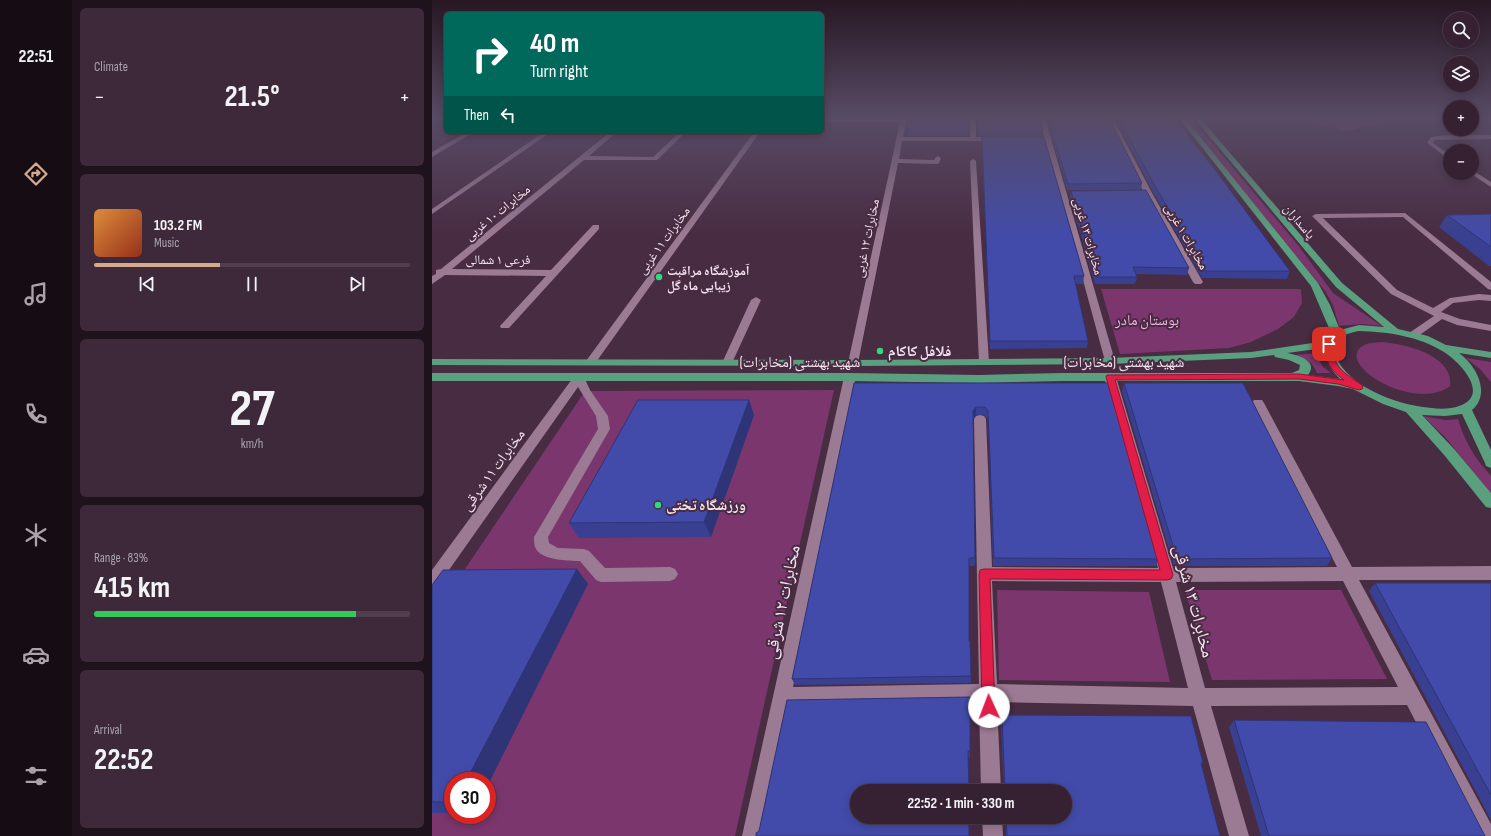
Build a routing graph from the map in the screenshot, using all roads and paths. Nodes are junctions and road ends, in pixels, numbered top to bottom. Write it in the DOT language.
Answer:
graph roads {
  1 [pos="512,157"];
  2 [pos="657,157"];
  3 [pos="739,157"];
  4 [pos="896,157"];
  5 [pos="1052,157"];
  6 [pos="1128,157"];
  7 [pos="1213,157"];
  8 [pos="1230,157"];
  9 [pos="582,158"];
  10 [pos="938,158"];
  11 [pos="895,161"];
  12 [pos="973,162"];
  13 [pos="1479,177"];
  14 [pos="1491,185"];
  15 [pos="432,212"];
  16 [pos="596,227"];
  17 [pos="432,272"];
  18 [pos="442,272"];
  19 [pos="554,273"];
  20 [pos="1478,275"];
  21 [pos="1491,275"];
  22 [pos="432,281"];
  23 [pos="1198,282"];
  24 [pos="1491,286"];
  25 [pos="1491,298"];
  26 [pos="756,300"];
  27 [pos="1437,313"];
  28 [pos="505,326"];
  29 [pos="1491,328"];
  30 [pos="1394,330"];
  31 [pos="1412,335"];
  32 [pos="1333,339"];
  33 [pos="1442,347"];
  34 [pos="1270,353"];
  35 [pos="1491,355"];
  36 [pos="1110,361"];
  37 [pos="432,362"];
  38 [pos="984,362"];
  39 [pos="590,363"];
  40 [pos="727,363"];
  41 [pos="851,370"];
  42 [pos="432,377"];
  43 [pos="579,377"];
  44 [pos="720,377"];
  45 [pos="1110,377"];
  46 [pos="1293,377"];
  47 [pos="1359,387"];
  48 [pos="1486,393"];
  49 [pos="1258,403"];
  50 [pos="1465,408"];
  51 [pos="1410,409"];
  52 [pos="980,419"];
  53 [pos="1491,463"];
  54 [pos="1491,503"];
  55 [pos="1348,573"];
  56 [pos="1491,573"];
  57 [pos="670,574"];
  58 [pos="984,574"];
  59 [pos="1167,575"];
  60 [pos="432,582"];
  61 [pos="988,693"];
  62 [pos="783,696"];
  63 [pos="1412,696"];
  64 [pos="1198,697"];
  65 [pos="991,784"];
  66 [pos="992,824"];
  67 [pos="752,836"];
  68 [pos="992,836"];
  69 [pos="1238,836"];
  70 [pos="1486,836"];
  1 -- 15 [label="street"];
  2 -- 9 [label="street"];
  3 -- 39 [label="street, مخابرات ۱۱ غربی"];
  4 -- 11 [label="street, مخابرات ۱۲ غربی"];
  5 -- 36 [label="street, مخابرات ۱۳ غربی"];
  6 -- 23 [label="street, مخابرات ۱ غربی"];
  7 -- 32 [label="main road, پاسداران"];
  8 -- 30 [label="main road, پاسداران"];
  9 -- 18 [label="street, مخابرات ۱۰ غربی"];
  10 -- 11 [label="street"];
  11 -- 41 [label="street, مخابرات ۱۲ غربی"];
  12 -- 38 [label="street"];
  13 -- 14 [label="street"];
  16 -- 19 [label="street"];
  17 -- 18 [label="street, فرعی ۱ شمالی"];
  18 -- 19 [label="street, فرعی ۱ شمالی"];
  18 -- 22 [label="street, مخابرات ۱۰ غربی"];
  19 -- 28 [label="street"];
  20 -- 21 [label="street"];
  20 -- 24 [label="street"];
  20 -- 27 [label="street"];
  25 -- 27 [label="street"];
  26 -- 40 [label="street"];
  27 -- 29 [label="street"];
  27 -- 31 [label="street"];
  30 -- 31 [label="main road"];
  30 -- 32 [label="main road, شهید بهشتی (مخابرات)"];
  31 -- 33 [label="main road"];
  32 -- 34 [label="main road, شهید بهشتی (مخابرات)"];
  32 -- 47 [label="main road, پاسداران"];
  33 -- 35 [label="main road"];
  33 -- 48 [label="main road"];
  34 -- 36 [label="main road, شهید بهشتی (مخابرات)"];
  34 -- 46 [label="main road"];
  36 -- 38 [label="main road, شهید بهشتی (مخابرات)"];
  37 -- 39 [label="main road, شهید بهشتی (مخابرات)"];
  38 -- 41 [label="main road, شهید بهشتی (مخابرات)"];
  39 -- 40 [label="main road, شهید بهشتی (مخابرات)"];
  40 -- 41 [label="main road, شهید بهشتی (مخابرات)"];
  40 -- 44 [label="main road"];
  41 -- 44 [label="main road, شهید بهشتی (مخابرات)"];
  41 -- 45 [label="main road, شهید بهشتی (مخابرات)"];
  41 -- 62 [label="street, مخابرات ۱۲ شرقی"];
  42 -- 43 [label="main road, شهید بهشتی (مخابرات)"];
  43 -- 44 [label="main road, شهید بهشتی (مخابرات)"];
  43 -- 57 [label="street"];
  43 -- 60 [label="street, مخابرات ۱۱ شرقی"];
  45 -- 46 [label="main road, شهید بهشتی (مخابرات)"];
  45 -- 59 [label="street, مخابرات ۱۳ شرقی"];
  46 -- 47 [label="main road, شهید بهشتی (مخابرات)"];
  47 -- 51 [label="main road"];
  48 -- 50 [label="main road"];
  49 -- 55 [label="street"];
  50 -- 51 [label="main road"];
  50 -- 53 [label="main road"];
  51 -- 54 [label="main road"];
  52 -- 58 [label="street"];
  55 -- 56 [label="street"];
  55 -- 59 [label="street"];
  55 -- 63 [label="street"];
  58 -- 59 [label="street"];
  58 -- 61 [label="street"];
  59 -- 64 [label="street, مخابرات ۱۳ شرقی"];
  61 -- 62 [label="street"];
  61 -- 64 [label="street"];
  61 -- 65 [label="street"];
  62 -- 67 [label="street, مخابرات ۱۲ شرقی"];
  63 -- 64 [label="street"];
  63 -- 70 [label="street"];
  64 -- 69 [label="street, مخابرات ۱۳ شرقی"];
  66 -- 68 [label="street"];
}
